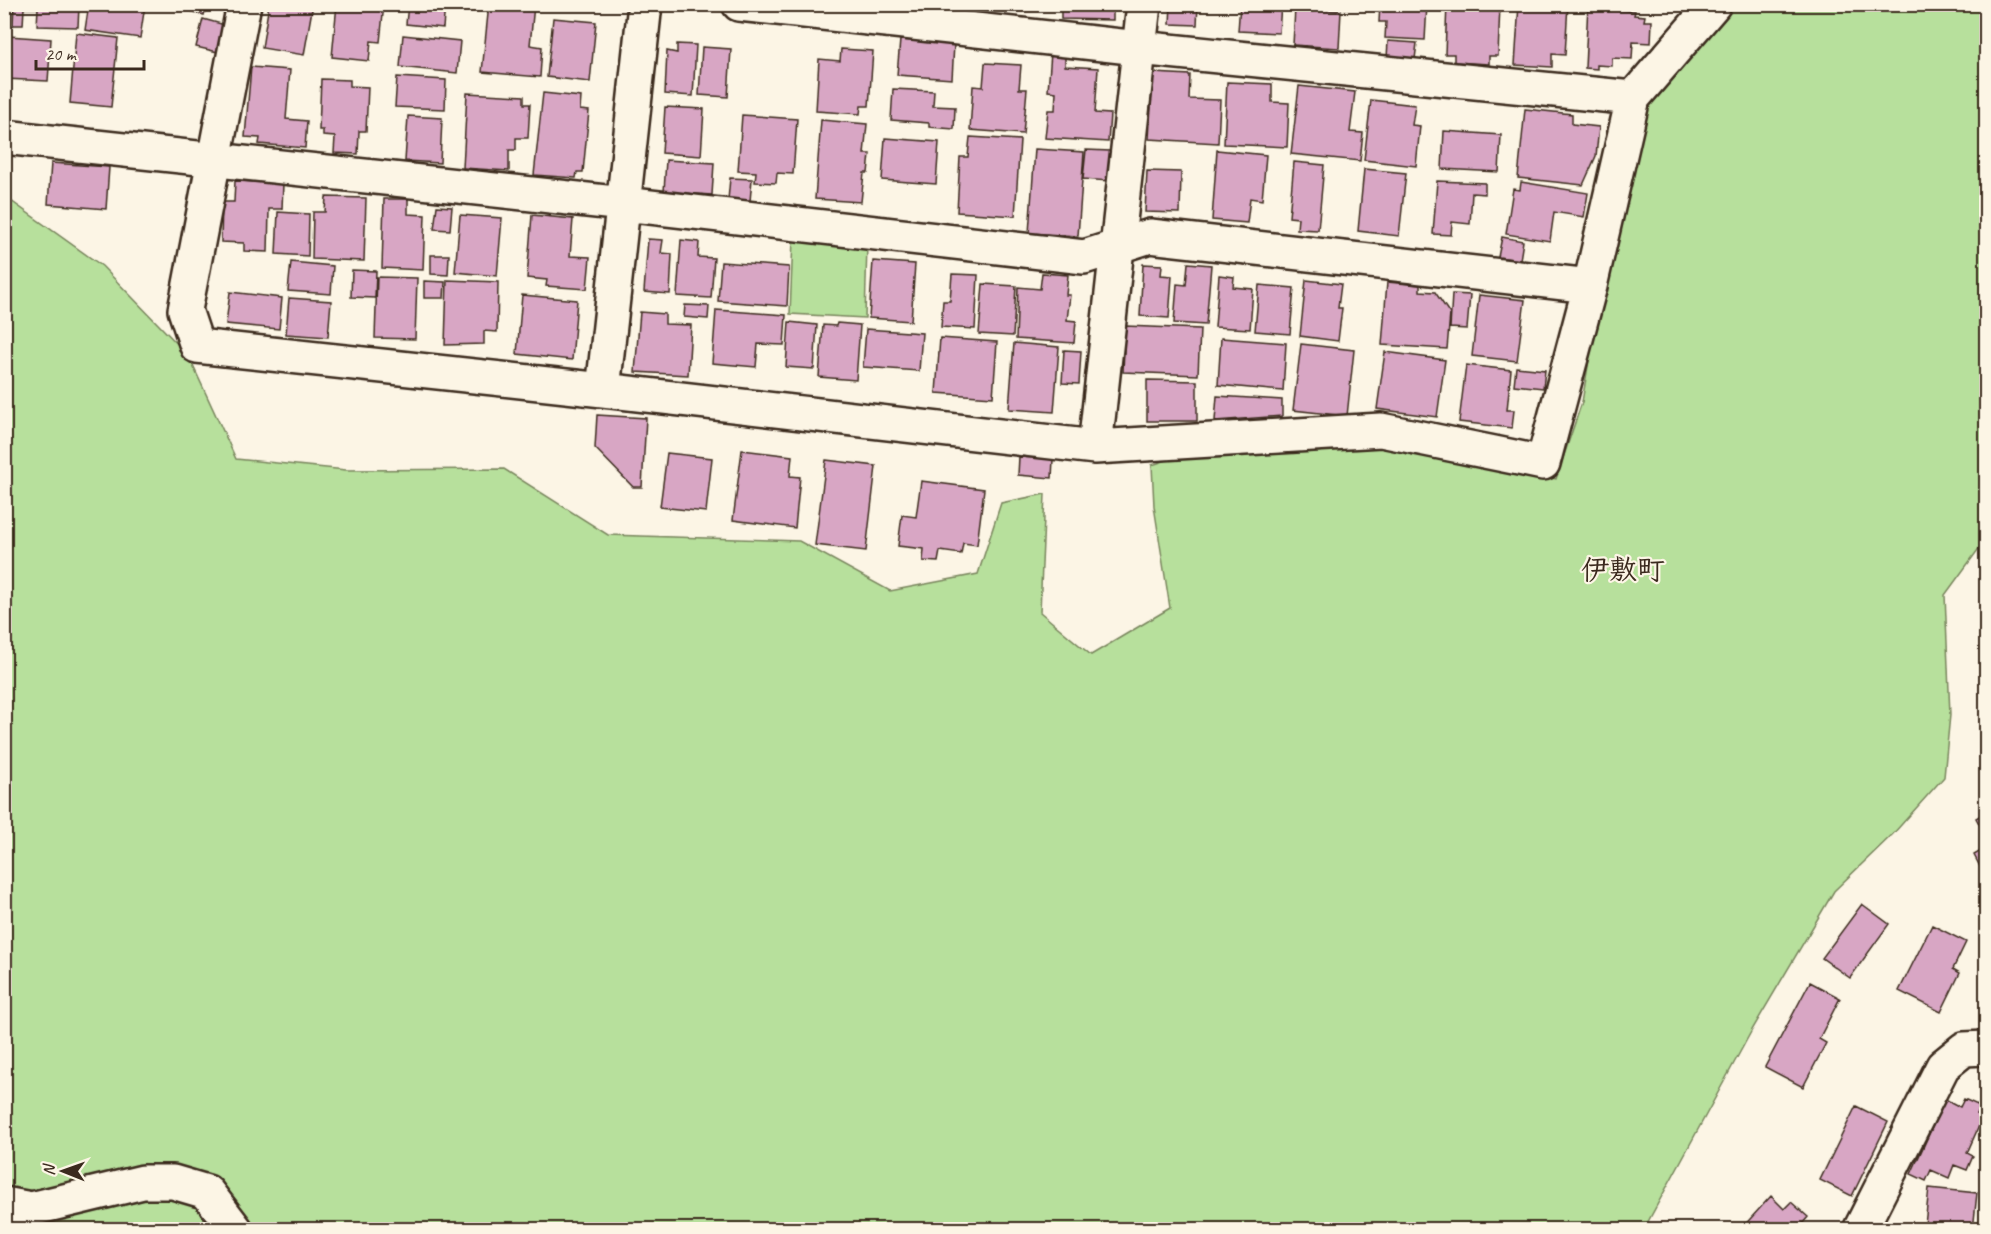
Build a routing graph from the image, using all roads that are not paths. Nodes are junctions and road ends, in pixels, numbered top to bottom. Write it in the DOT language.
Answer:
graph roads {
  1 [pos="244,4"];
  2 [pos="645,4"];
  3 [pos="739,4"];
  4 [pos="1144,4"];
  5 [pos="1714,4"];
  6 [pos="1139,48"];
  7 [pos="1633,98"];
  8 [pos="4,137"];
  9 [pos="213,160"];
  10 [pos="624,204"];
  11 [pos="1117,247"];
  12 [pos="1590,286"];
  13 [pos="603,390"];
  14 [pos="1095,447"];
  15 [pos="1986,1048"];
  16 [pos="4,1204"];
  17 [pos="236,1230"];
  18 [pos="1860,1230"];
  1 -- 9 [label="street"];
  2 -- 10 [label="street"];
  3 -- 6 [label="street"];
  4 -- 6 [label="street"];
  5 -- 7 [label="street"];
  6 -- 7 [label="street"];
  6 -- 11 [label="street"];
  7 -- 12 [label="street"];
  8 -- 9 [label="street"];
  9 -- 10 [label="street"];
  9 -- 13 [label="street"];
  10 -- 11 [label="street"];
  10 -- 13 [label="street"];
  11 -- 12 [label="street"];
  11 -- 14 [label="street"];
  12 -- 14 [label="street"];
  13 -- 14 [label="street"];
  15 -- 18 [label="street"];
  16 -- 17 [label="street"];
}
